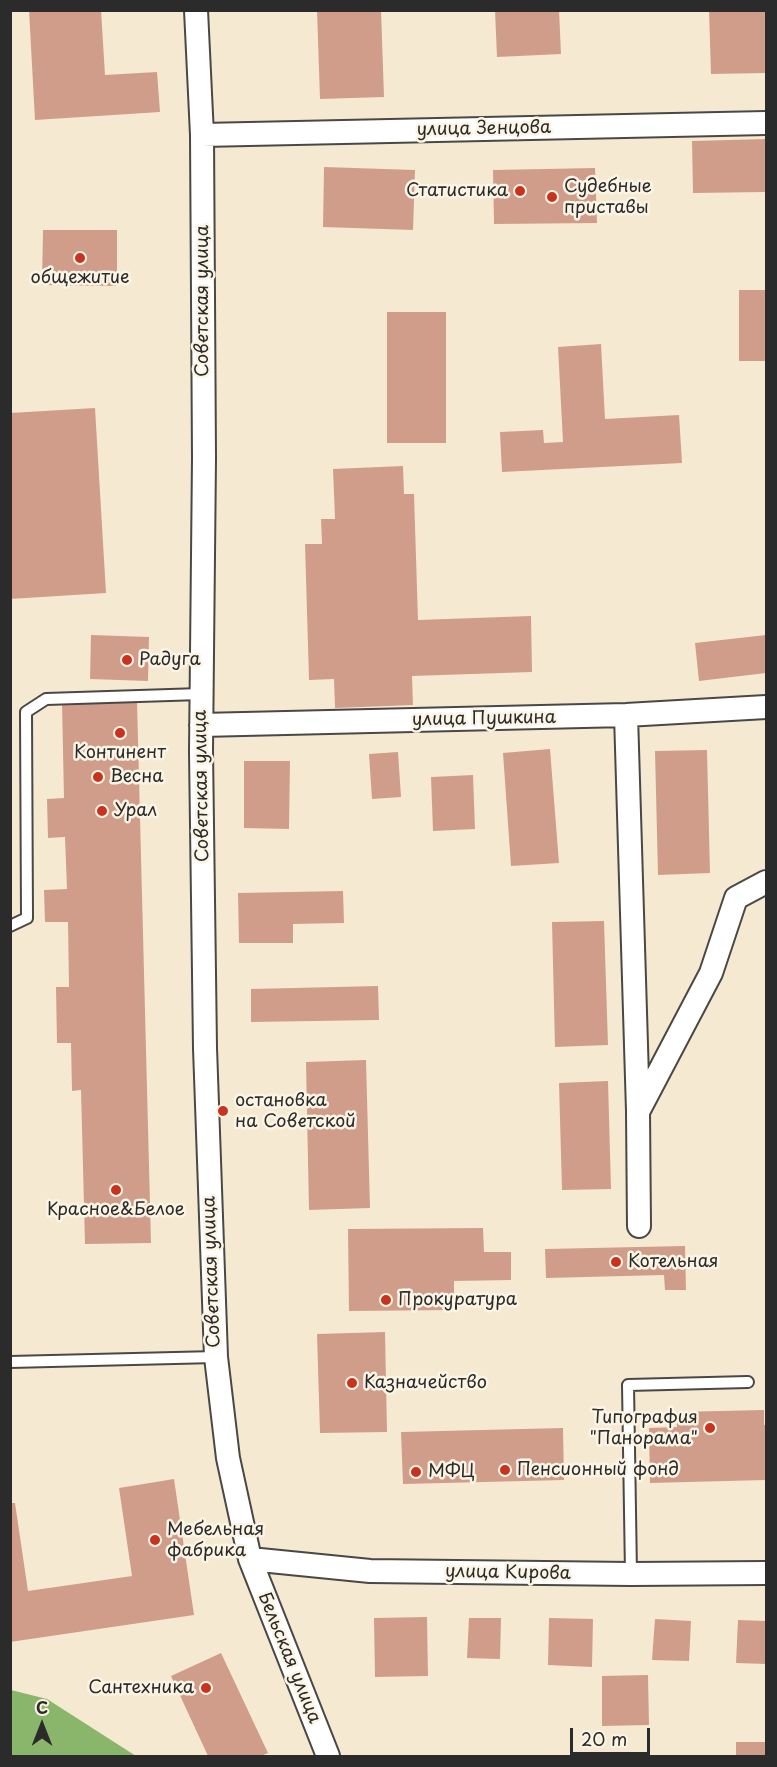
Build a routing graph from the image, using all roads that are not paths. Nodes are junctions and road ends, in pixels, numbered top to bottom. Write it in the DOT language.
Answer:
graph roads {
  1 [pos="196,10"];
  2 [pos="766,123"];
  3 [pos="202,135"];
  4 [pos="201,694"];
  5 [pos="766,707"];
  6 [pos="626,716"];
  7 [pos="201,725"];
  8 [pos="766,882"];
  9 [pos="10,926"];
  10 [pos="638,1111"];
  11 [pos="639,1226"];
  12 [pos="216,1357"];
  13 [pos="10,1362"];
  14 [pos="748,1383"];
  15 [pos="250,1559"];
  16 [pos="766,1573"];
  17 [pos="631,1574"];
  18 [pos="328,1756"];
  1 -- 3 [label="street, Советская улица"];
  2 -- 3 [label="street, улица Зенцова"];
  3 -- 4 [label="street, Советская улица"];
  4 -- 7 [label="street, Советская улица"];
  4 -- 9 [label="lane"];
  5 -- 6 [label="street, улица Пушкина"];
  6 -- 7 [label="street, улица Пушкина"];
  6 -- 10 [label="street"];
  7 -- 12 [label="street, Советская улица"];
  8 -- 10 [label="street"];
  10 -- 11 [label="street"];
  12 -- 13 [label="lane"];
  12 -- 15 [label="street, Советская улица"];
  14 -- 17 [label="lane"];
  15 -- 17 [label="street, улица Кирова"];
  15 -- 18 [label="street, Бельская улица"];
  16 -- 17 [label="street, улица Кирова"];
}
